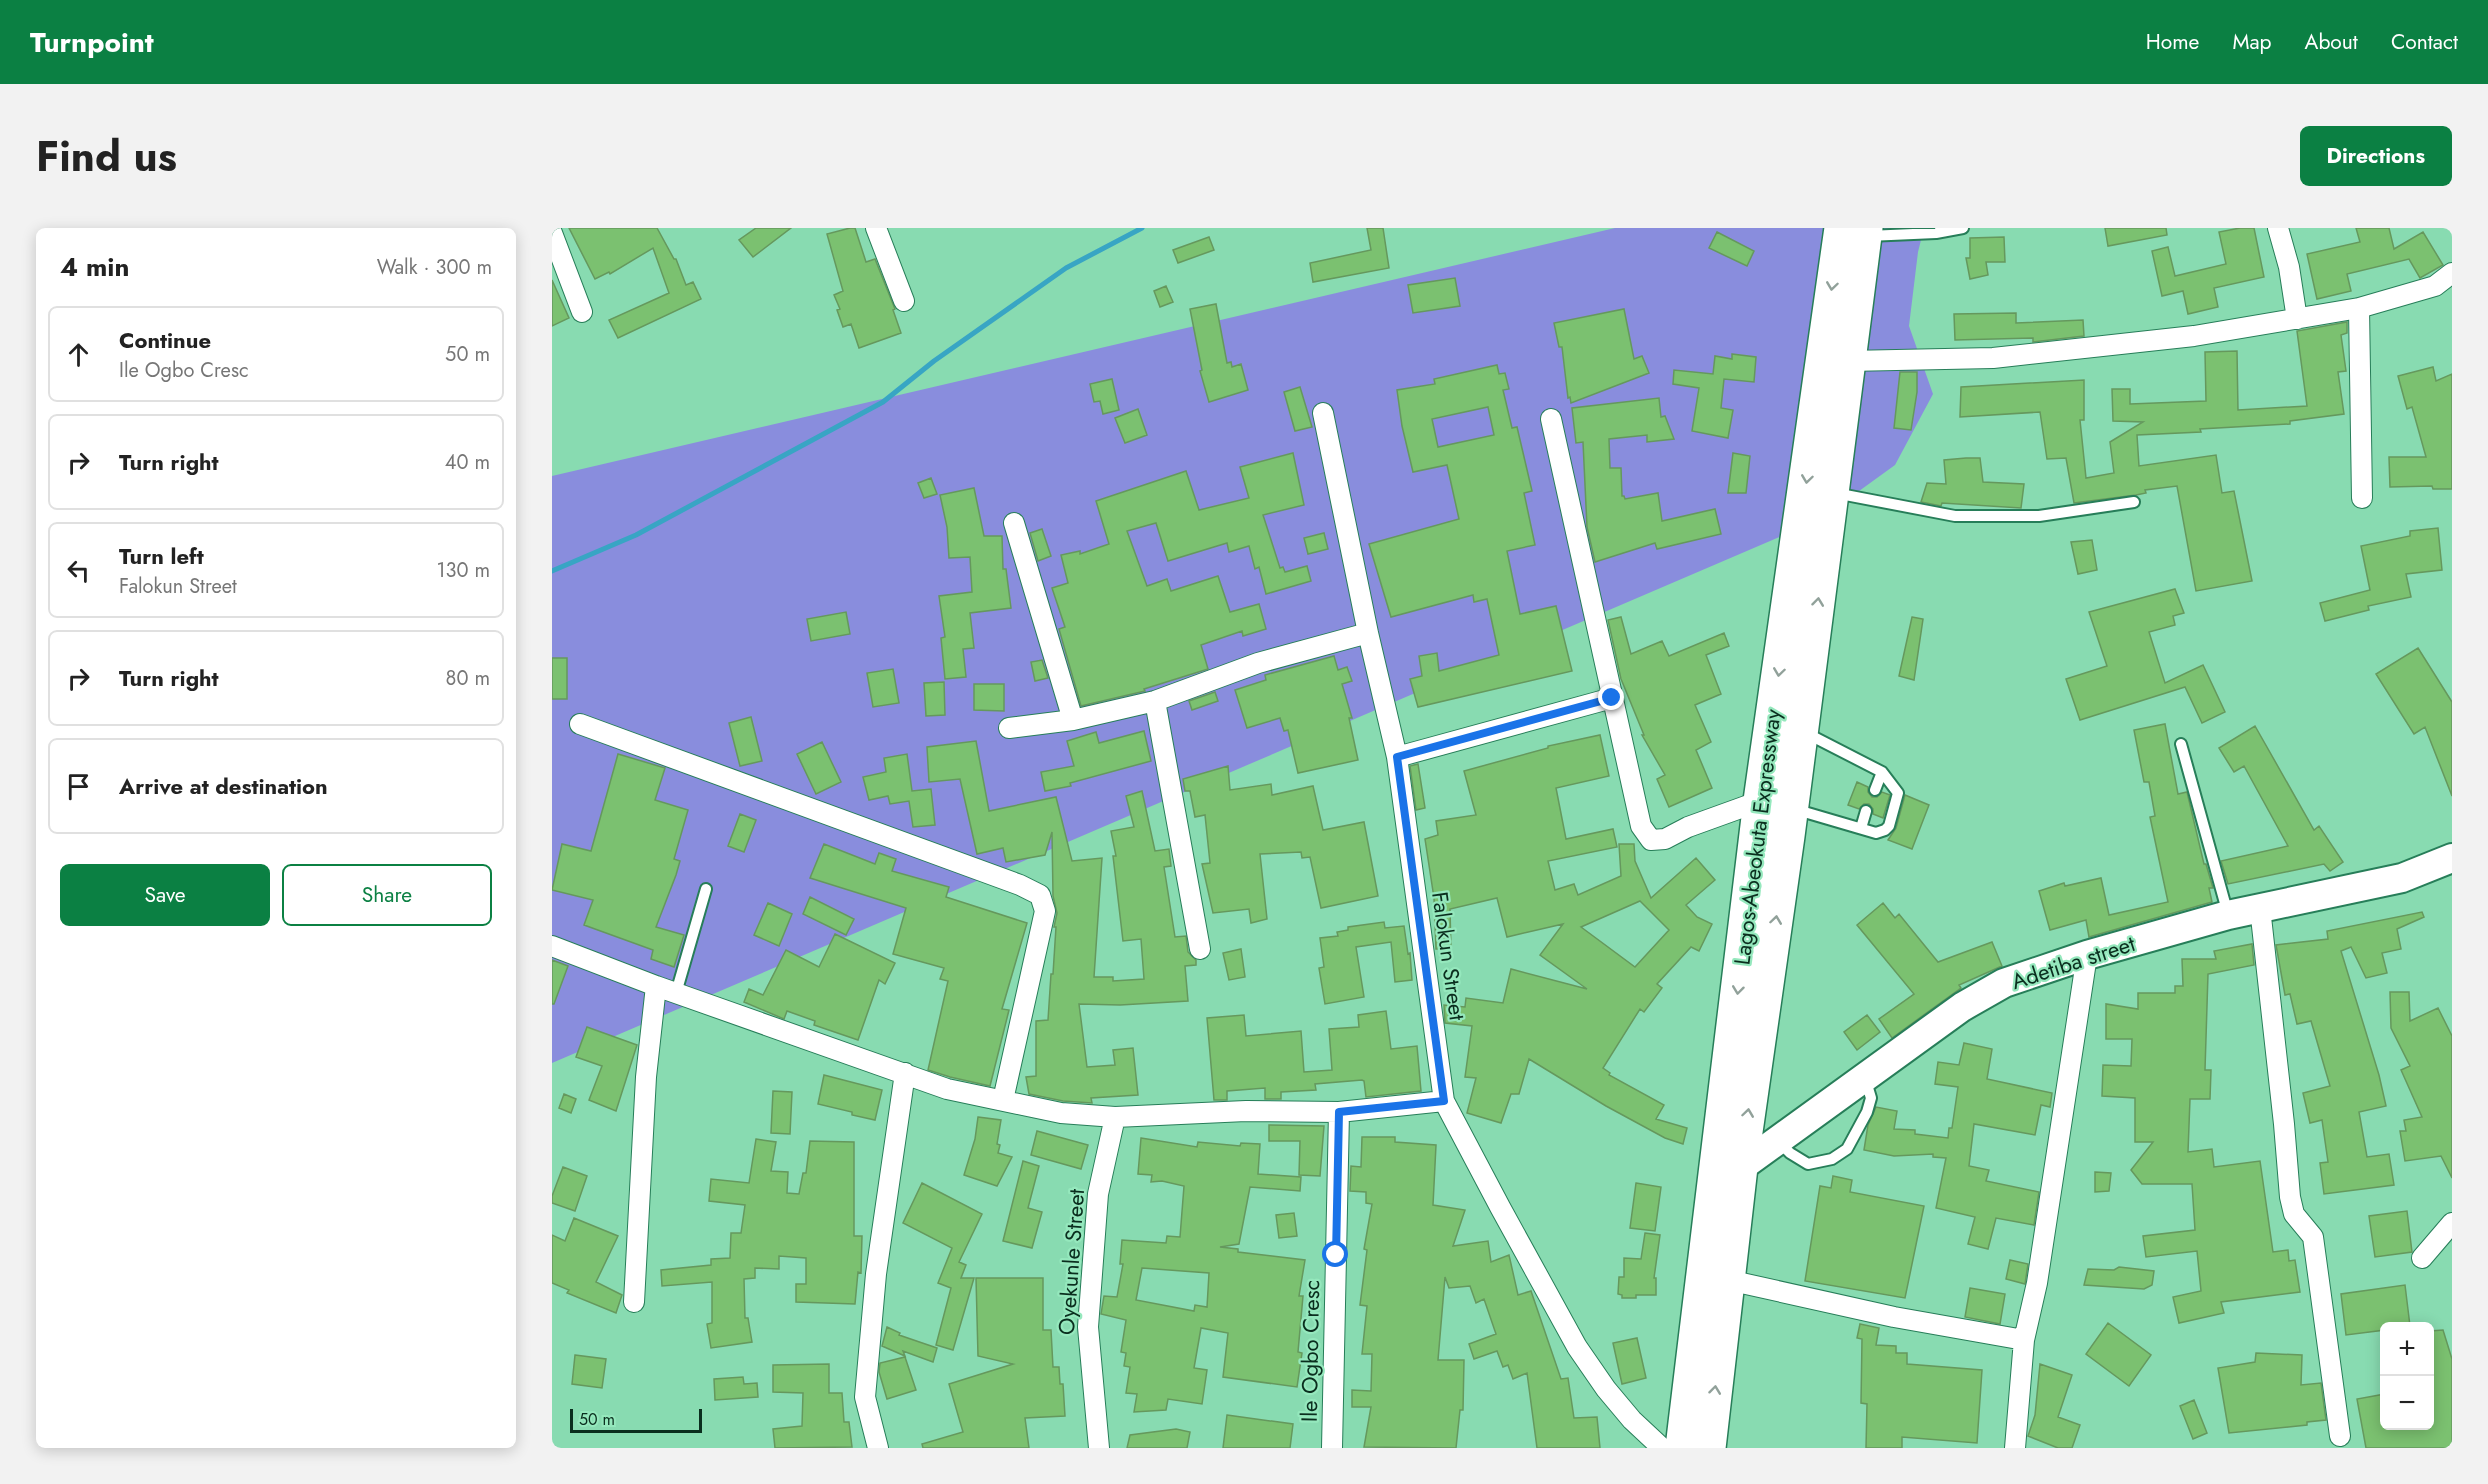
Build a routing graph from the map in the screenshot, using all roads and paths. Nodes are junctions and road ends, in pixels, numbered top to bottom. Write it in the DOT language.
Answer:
graph roads {
  1 [pos="876,228"];
  2 [pos="1963,228"];
  3 [pos="2278,228"];
  4 [pos="1857,231"];
  5 [pos="552,233"];
  6 [pos="2452,273"];
  7 [pos="904,301"];
  8 [pos="2359,308"];
  9 [pos="582,312"];
  10 [pos="2297,319"];
  11 [pos="1848,361"];
  12 [pos="1323,413"];
  13 [pos="1551,419"];
  14 [pos="1832,493"];
  15 [pos="2362,498"];
  16 [pos="2134,502"];
  17 [pos="1014,523"];
  18 [pos="1368,633"];
  19 [pos="1612,698"];
  20 [pos="1155,701"];
  21 [pos="1073,720"];
  22 [pos="579,724"];
  23 [pos="1009,728"];
  24 [pos="1801,731"];
  25 [pos="2181,744"];
  26 [pos="1397,757"];
  27 [pos="1882,772"];
  28 [pos="1875,790"];
  29 [pos="1775,805"];
  30 [pos="1866,811"];
  31 [pos="1861,828"];
  32 [pos="2452,858"];
  33 [pos="706,889"];
  34 [pos="2260,908"];
  35 [pos="2228,915"];
  36 [pos="552,946"];
  37 [pos="1200,949"];
  38 [pos="2087,955"];
  39 [pos="656,986"];
  40 [pos="676,993"];
  41 [pos="905,1073"];
  42 [pos="1864,1076"];
  43 [pos="1003,1100"];
  44 [pos="1444,1101"];
  45 [pos="1339,1112"];
  46 [pos="1115,1117"];
  47 [pos="1777,1141"];
  48 [pos="1741,1167"];
  49 [pos="2452,1223"];
  50 [pos="2422,1258"];
  51 [pos="1728,1280"];
  52 [pos="634,1302"];
  53 [pos="2024,1340"];
  54 [pos="2340,1436"];
  55 [pos="878,1448"];
  56 [pos="1099,1448"];
  57 [pos="1332,1448"];
  58 [pos="1662,1448"];
  59 [pos="1682,1448"];
  60 [pos="1708,1448"];
  61 [pos="2015,1448"];
  1 -- 7 [label="street"];
  2 -- 4 [label="lane"];
  3 -- 10 [label="street"];
  4 -- 11 [label="highway, Lagos-Abeokuta Expressway"];
  4 -- 29 [label="highway, Lagos-Abeokuta Expressway, one-way"];
  5 -- 9 [label="street"];
  6 -- 8 [label="street"];
  8 -- 10 [label="street"];
  8 -- 15 [label="street"];
  10 -- 11 [label="street"];
  11 -- 14 [label="highway, Lagos-Abeokuta Expressway"];
  12 -- 18 [label="street, Falokun Street"];
  13 -- 19 [label="street"];
  14 -- 16 [label="lane"];
  24 -- 14 [label="highway, Lagos-Abeokuta Expressway, one-way"];
  17 -- 21 [label="street"];
  18 -- 20 [label="street"];
  18 -- 26 [label="street, Falokun Street"];
  19 -- 26 [label="street"];
  19 -- 29 [label="street"];
  20 -- 21 [label="street"];
  20 -- 37 [label="street"];
  21 -- 23 [label="street"];
  22 -- 43 [label="street"];
  24 -- 27 [label="lane"];
  24 -- 29 [label="highway, Lagos-Abeokuta Expressway"];
  25 -- 35 [label="lane"];
  26 -- 44 [label="street, Falokun Street"];
  27 -- 28 [label="lane"];
  27 -- 31 [label="lane"];
  29 -- 31 [label="lane"];
  48 -- 29 [label="highway, Lagos-Abeokuta Expressway, one-way"];
  29 -- 59 [label="highway, Lagos-Abeokuta Expressway, one-way"];
  30 -- 31 [label="lane"];
  32 -- 34 [label="street, Adetiba street"];
  33 -- 40 [label="lane"];
  34 -- 35 [label="street, Adetiba street"];
  34 -- 54 [label="street"];
  35 -- 38 [label="street, Adetiba street"];
  36 -- 39 [label="street"];
  38 -- 42 [label="street, Adetiba street"];
  38 -- 53 [label="street"];
  39 -- 40 [label="street"];
  39 -- 52 [label="street"];
  40 -- 41 [label="street"];
  41 -- 43 [label="street"];
  41 -- 55 [label="street"];
  42 -- 47 [label="street, Adetiba street"];
  42 -- 47 [label="lane"];
  43 -- 46 [label="street"];
  44 -- 45 [label="street"];
  44 -- 58 [label="street, Falokun Street"];
  45 -- 46 [label="street"];
  45 -- 57 [label="street, Ile Ogbo Cresc"];
  46 -- 56 [label="street, Oyekunle Street"];
  47 -- 48 [label="street, Adetiba street"];
  48 -- 51 [label="highway, Lagos-Abeokuta Expressway"];
  49 -- 50 [label="street"];
  51 -- 53 [label="street"];
  60 -- 51 [label="highway, Lagos-Abeokuta Expressway, one-way"];
  53 -- 61 [label="street"];
}
